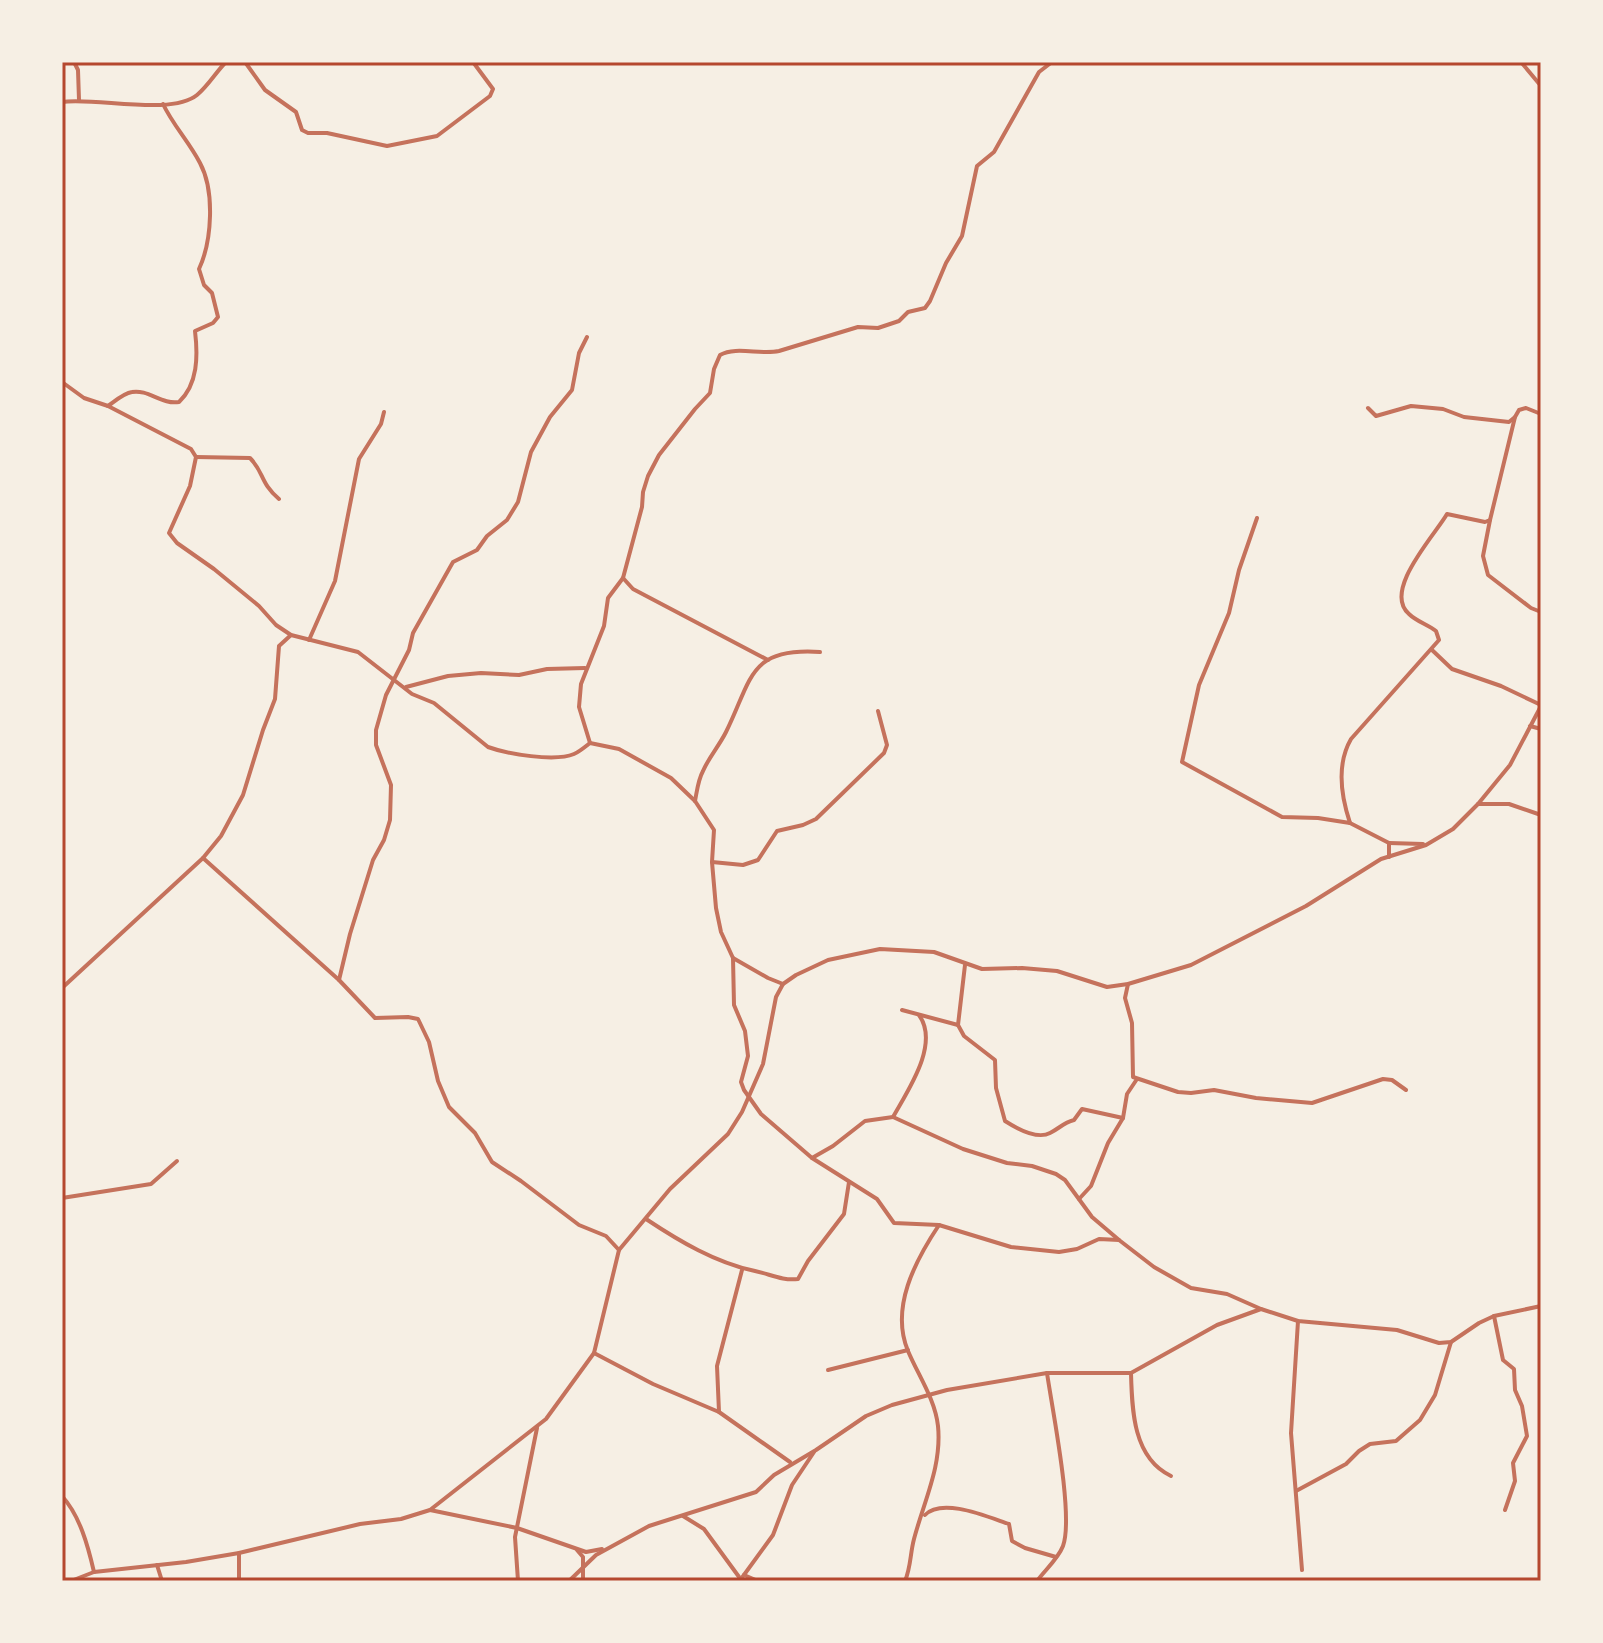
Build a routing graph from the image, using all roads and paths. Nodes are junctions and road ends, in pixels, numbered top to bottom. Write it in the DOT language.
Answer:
graph roads {
  1 [pos="74,62"];
  2 [pos="226,62"];
  3 [pos="245,62"];
  4 [pos="473,62"];
  5 [pos="1052,62"];
  6 [pos="1521,62"];
  7 [pos="1541,86"];
  8 [pos="79,100"];
  9 [pos="62,102"];
  10 [pos="163,104"];
  11 [pos="587,337"];
  12 [pos="62,382"];
  13 [pos="108,406"];
  14 [pos="1368,408"];
  15 [pos="384,412"];
  16 [pos="1541,414"];
  17 [pos="1515,417"];
  18 [pos="196,457"];
  19 [pos="279,499"];
  20 [pos="1257,518"];
  21 [pos="1490,520"];
  22 [pos="623,578"];
  23 [pos="1541,612"];
  24 [pos="291,635"];
  25 [pos="309,640"];
  26 [pos="1432,650"];
  27 [pos="820,652"];
  28 [pos="768,660"];
  29 [pos="585,668"];
  30 [pos="394,678"];
  31 [pos="405,687"];
  32 [pos="1541,705"];
  33 [pos="878,711"];
  34 [pos="1530,726"];
  35 [pos="1541,729"];
  36 [pos="590,743"];
  37 [pos="695,801"];
  38 [pos="1478,804"];
  39 [pos="1541,815"];
  40 [pos="1350,823"];
  41 [pos="1389,843"];
  42 [pos="1426,845"];
  43 [pos="1389,857"];
  44 [pos="203,858"];
  45 [pos="712,862"];
  46 [pos="733,958"];
  47 [pos="965,965"];
  48 [pos="339,980"];
  49 [pos="783,984"];
  50 [pos="1128,984"];
  51 [pos="62,988"];
  52 [pos="902,1010"];
  53 [pos="919,1015"];
  54 [pos="958,1025"];
  55 [pos="1137,1079"];
  56 [pos="1406,1090"];
  57 [pos="748,1097"];
  58 [pos="893,1117"];
  59 [pos="1123,1118"];
  60 [pos="812,1158"];
  61 [pos="177,1161"];
  62 [pos="849,1182"];
  63 [pos="62,1198"];
  64 [pos="1079,1199"];
  65 [pos="646,1219"];
  66 [pos="939,1225"];
  67 [pos="1108,1229"];
  68 [pos="1099,1239"];
  69 [pos="1119,1240"];
  70 [pos="619,1250"];
  71 [pos="742,1270"];
  72 [pos="1541,1306"];
  73 [pos="1261,1309"];
  74 [pos="1494,1316"];
  75 [pos="1298,1321"];
  76 [pos="1451,1342"];
  77 [pos="908,1350"];
  78 [pos="594,1353"];
  79 [pos="828,1370"];
  80 [pos="1047,1373"];
  81 [pos="1131,1373"];
  82 [pos="928,1396"];
  83 [pos="719,1412"];
  84 [pos="537,1426"];
  85 [pos="816,1450"];
  86 [pos="791,1463"];
  87 [pos="1171,1476"];
  88 [pos="1296,1491"];
  89 [pos="63,1499"];
  90 [pos="430,1510"];
  91 [pos="1505,1510"];
  92 [pos="683,1516"];
  93 [pos="922,1518"];
  94 [pos="517,1528"];
  95 [pos="575,1549"];
  96 [pos="607,1549"];
  97 [pos="239,1553"];
  98 [pos="1056,1557"];
  99 [pos="157,1565"];
  100 [pos="585,1566"];
  101 [pos="1302,1570"];
  102 [pos="91,1573"];
  103 [pos="743,1578"];
  104 [pos="71,1581"];
  105 [pos="92,1581"];
  106 [pos="162,1581"];
  107 [pos="239,1581"];
  108 [pos="518,1581"];
  109 [pos="569,1581"];
  110 [pos="583,1581"];
  111 [pos="758,1581"];
  112 [pos="905,1581"];
  113 [pos="1037,1581"];
  1 -- 8 [label="street"];
  2 -- 10 [label="street"];
  3 -- 4 [label="street"];
  5 -- 22 [label="street"];
  6 -- 7 [label="street"];
  8 -- 9 [label="street"];
  8 -- 10 [label="street"];
  10 -- 13 [label="street"];
  11 -- 30 [label="street"];
  12 -- 13 [label="street"];
  13 -- 18 [label="street"];
  14 -- 17 [label="street"];
  15 -- 25 [label="street"];
  16 -- 17 [label="street"];
  17 -- 21 [label="street"];
  18 -- 19 [label="street"];
  18 -- 24 [label="street"];
  20 -- 40 [label="street"];
  21 -- 23 [label="street"];
  21 -- 26 [label="street"];
  22 -- 28 [label="street"];
  22 -- 29 [label="street"];
  24 -- 25 [label="street"];
  24 -- 44 [label="street"];
  25 -- 30 [label="street"];
  26 -- 32 [label="street"];
  26 -- 40 [label="street"];
  27 -- 28 [label="street"];
  28 -- 37 [label="street"];
  29 -- 31 [label="street"];
  29 -- 36 [label="street"];
  30 -- 31 [label="street"];
  30 -- 48 [label="street"];
  31 -- 36 [label="street"];
  32 -- 34 [label="street"];
  33 -- 45 [label="street"];
  34 -- 35 [label="street"];
  34 -- 38 [label="street"];
  36 -- 37 [label="street"];
  37 -- 45 [label="street"];
  38 -- 39 [label="street"];
  38 -- 42 [label="street"];
  40 -- 41 [label="street"];
  41 -- 42 [label="street"];
  41 -- 43 [label="street"];
  42 -- 43 [label="street"];
  43 -- 50 [label="street"];
  44 -- 48 [label="street"];
  44 -- 51 [label="street"];
  45 -- 46 [label="street"];
  46 -- 49 [label="street"];
  46 -- 57 [label="street"];
  47 -- 49 [label="street"];
  47 -- 50 [label="street"];
  47 -- 54 [label="street"];
  48 -- 70 [label="street"];
  49 -- 57 [label="street"];
  50 -- 55 [label="street"];
  52 -- 53 [label="street"];
  53 -- 54 [label="street"];
  53 -- 58 [label="street"];
  54 -- 59 [label="street"];
  55 -- 56 [label="street"];
  55 -- 59 [label="street"];
  57 -- 60 [label="street"];
  57 -- 65 [label="street"];
  58 -- 60 [label="street"];
  58 -- 64 [label="street"];
  59 -- 64 [label="street"];
  60 -- 62 [label="street"];
  61 -- 63 [label="street"];
  62 -- 66 [label="street"];
  62 -- 71 [label="street"];
  64 -- 67 [label="street"];
  65 -- 70 [label="street"];
  65 -- 71 [label="street"];
  66 -- 68 [label="street"];
  66 -- 77 [label="street"];
  67 -- 68 [label="street"];
  67 -- 69 [label="street"];
  68 -- 69 [label="street"];
  69 -- 73 [label="street"];
  70 -- 78 [label="street"];
  71 -- 83 [label="street"];
  72 -- 74 [label="street"];
  73 -- 75 [label="street"];
  73 -- 81 [label="street"];
  74 -- 76 [label="street"];
  74 -- 91 [label="street"];
  75 -- 76 [label="street"];
  75 -- 88 [label="street"];
  76 -- 88 [label="street"];
  77 -- 79 [label="street"];
  77 -- 82 [label="street"];
  78 -- 83 [label="street"];
  78 -- 84 [label="street"];
  80 -- 81 [label="street"];
  80 -- 82 [label="street"];
  80 -- 98 [label="street"];
  81 -- 87 [label="street"];
  82 -- 85 [label="street"];
  82 -- 93 [label="street"];
  83 -- 86 [label="street"];
  84 -- 90 [label="street"];
  84 -- 94 [label="street"];
  85 -- 86 [label="street"];
  85 -- 103 [label="street"];
  86 -- 92 [label="street"];
  88 -- 101 [label="street"];
  89 -- 102 [label="street"];
  90 -- 94 [label="street"];
  90 -- 97 [label="street"];
  92 -- 96 [label="street"];
  92 -- 103 [label="street"];
  93 -- 98 [label="street"];
  93 -- 112 [label="street"];
  94 -- 95 [label="street"];
  94 -- 108 [label="street"];
  95 -- 96 [label="street"];
  95 -- 100 [label="street"];
  96 -- 100 [label="street"];
  97 -- 99 [label="street"];
  97 -- 107 [label="street"];
  98 -- 113 [label="street"];
  99 -- 102 [label="street"];
  99 -- 106 [label="street"];
  100 -- 109 [label="street"];
  100 -- 110 [label="street"];
  102 -- 104 [label="street"];
  102 -- 105 [label="street"];
  103 -- 111 [label="street"];
}
